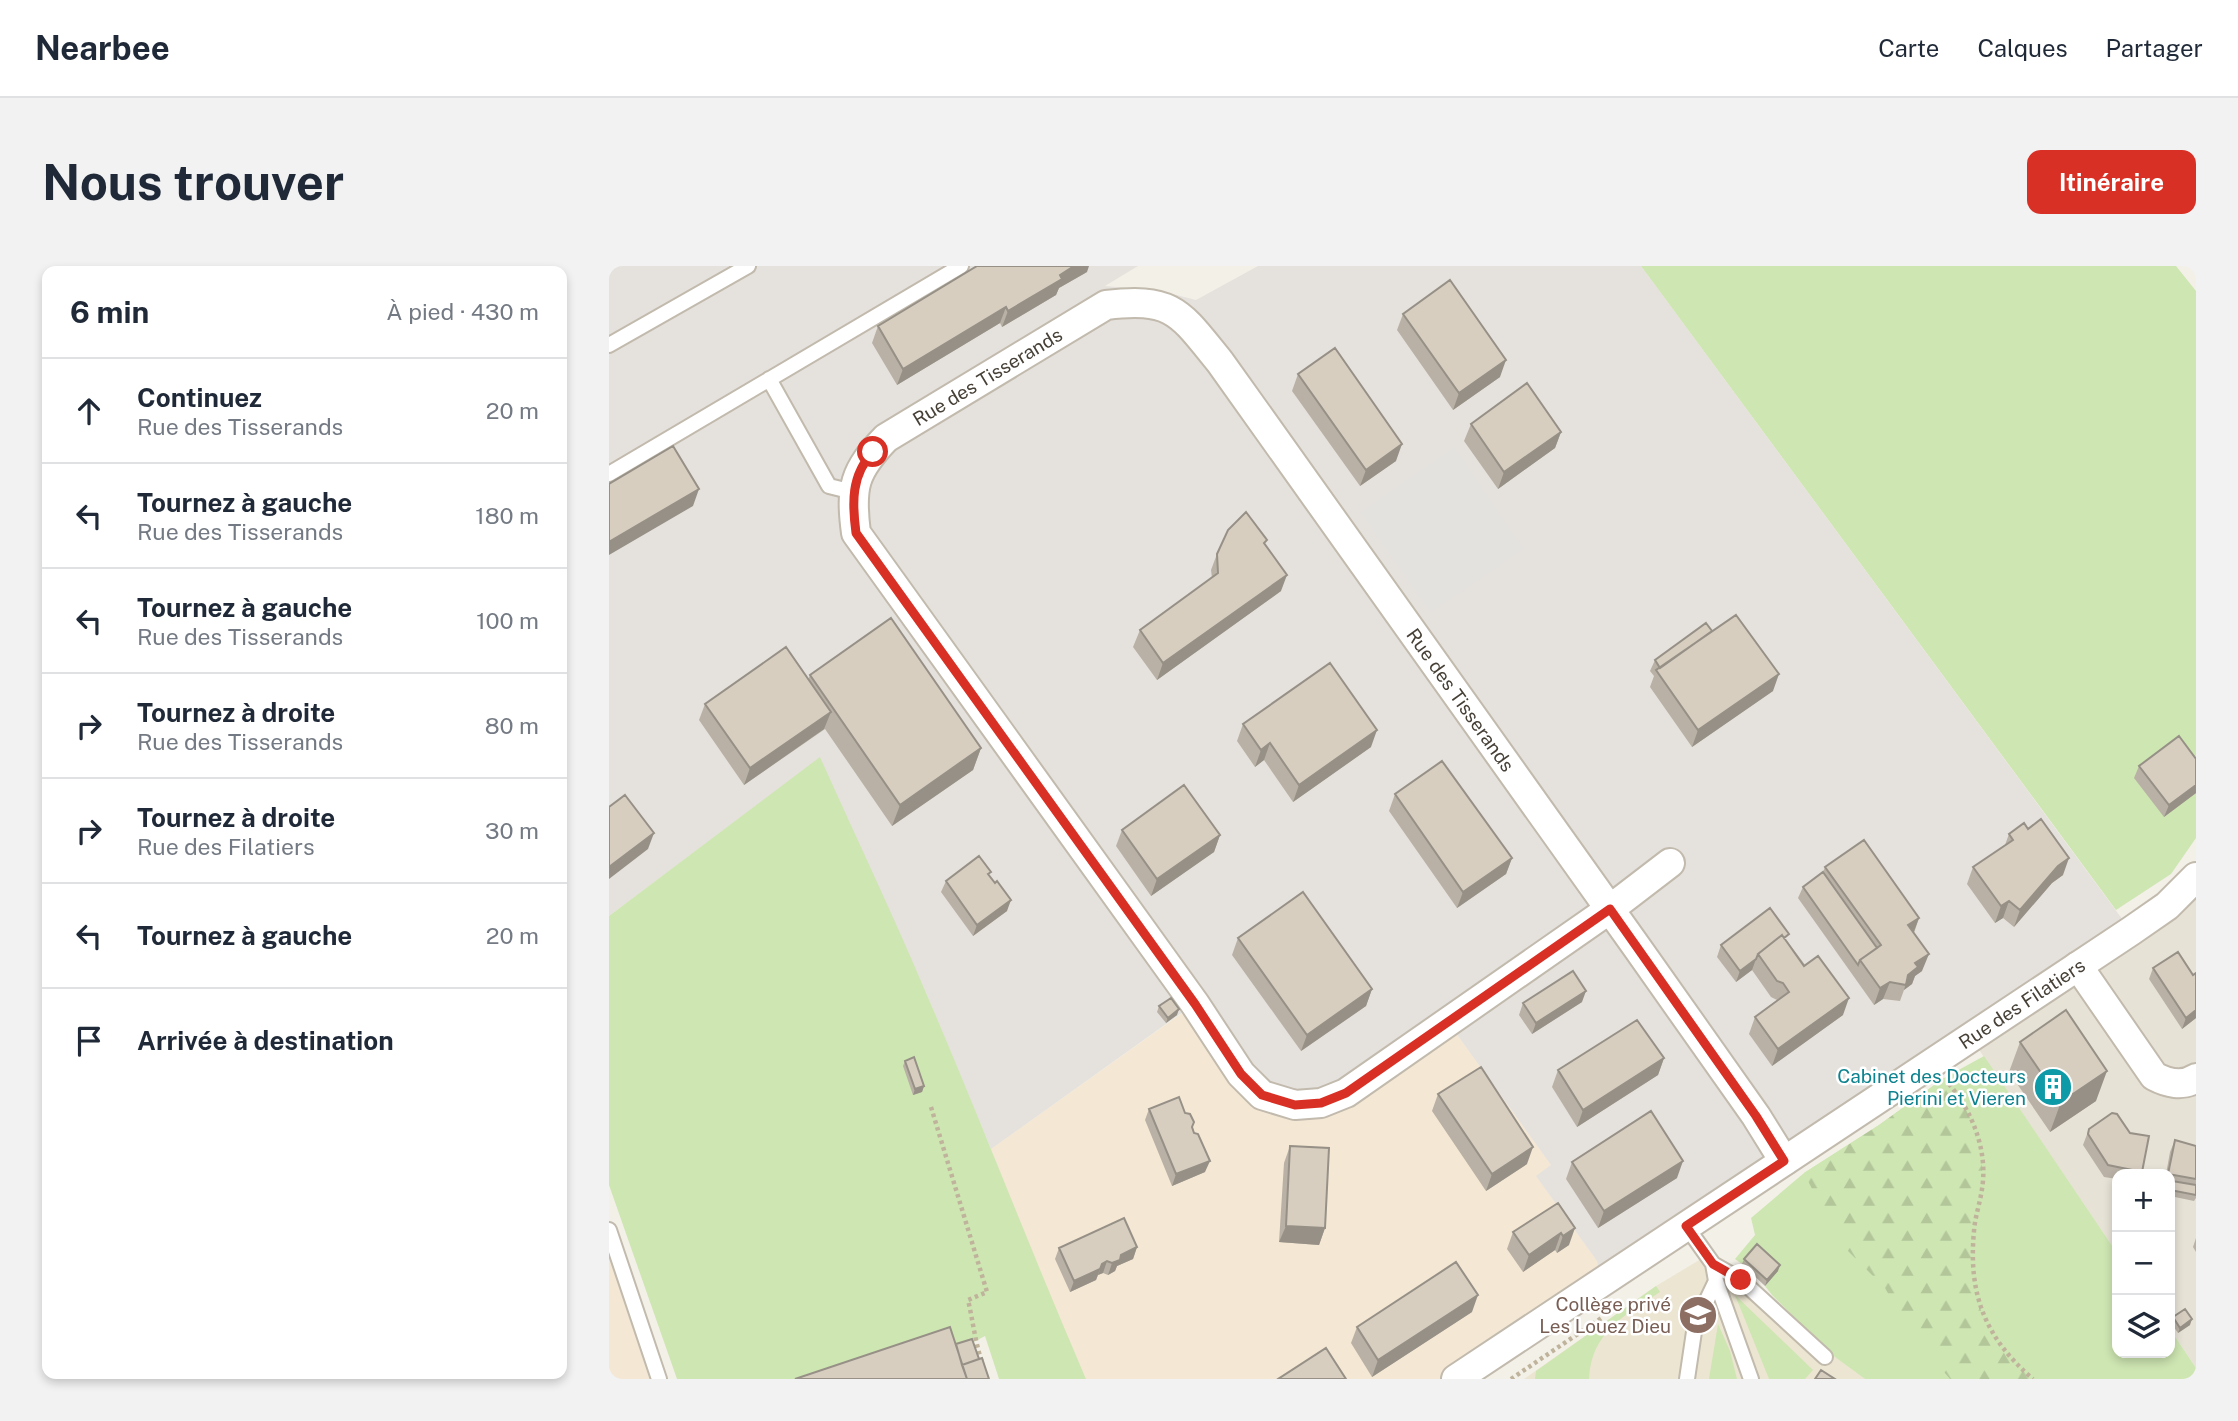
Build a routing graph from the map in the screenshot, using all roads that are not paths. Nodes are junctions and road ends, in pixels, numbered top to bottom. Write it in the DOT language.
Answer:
graph roads {
  1 [pos="748,266"];
  2 [pos="961,266"];
  3 [pos="609,345"];
  4 [pos="769,379"];
  5 [pos="609,474"];
  6 [pos="853,492"];
  7 [pos="1670,863"];
  8 [pos="2196,877"];
  9 [pos="1610,909"];
  10 [pos="2078,966"];
  11 [pos="2196,1078"];
  12 [pos="1784,1161"];
  13 [pos="1686,1226"];
  14 [pos="609,1230"];
  15 [pos="1713,1264"];
  16 [pos="1716,1281"];
  17 [pos="1825,1357"];
  18 [pos="659,1379"];
  19 [pos="1456,1379"];
  20 [pos="1686,1379"];
  21 [pos="1751,1379"];
  1 -- 3 [label="lane"];
  2 -- 4 [label="lane"];
  4 -- 5 [label="lane"];
  4 -- 6 [label="lane"];
  6 -- 9 [label="street, Rue des Tisserands"];
  6 -- 9 [label="street, Rue des Tisserands"];
  7 -- 9 [label="street, Rue des Tisserands"];
  8 -- 10 [label="street, Rue des Filatiers"];
  9 -- 12 [label="street, Rue des Tisserands"];
  10 -- 11 [label="street"];
  10 -- 12 [label="street, Rue des Filatiers"];
  12 -- 13 [label="street, Rue des Filatiers"];
  13 -- 15 [label="lane"];
  13 -- 19 [label="street, Rue des Filatiers"];
  14 -- 18 [label="lane"];
  15 -- 16 [label="lane"];
  15 -- 17 [label="lane"];
  16 -- 20 [label="lane"];
  16 -- 21 [label="lane"];
}
